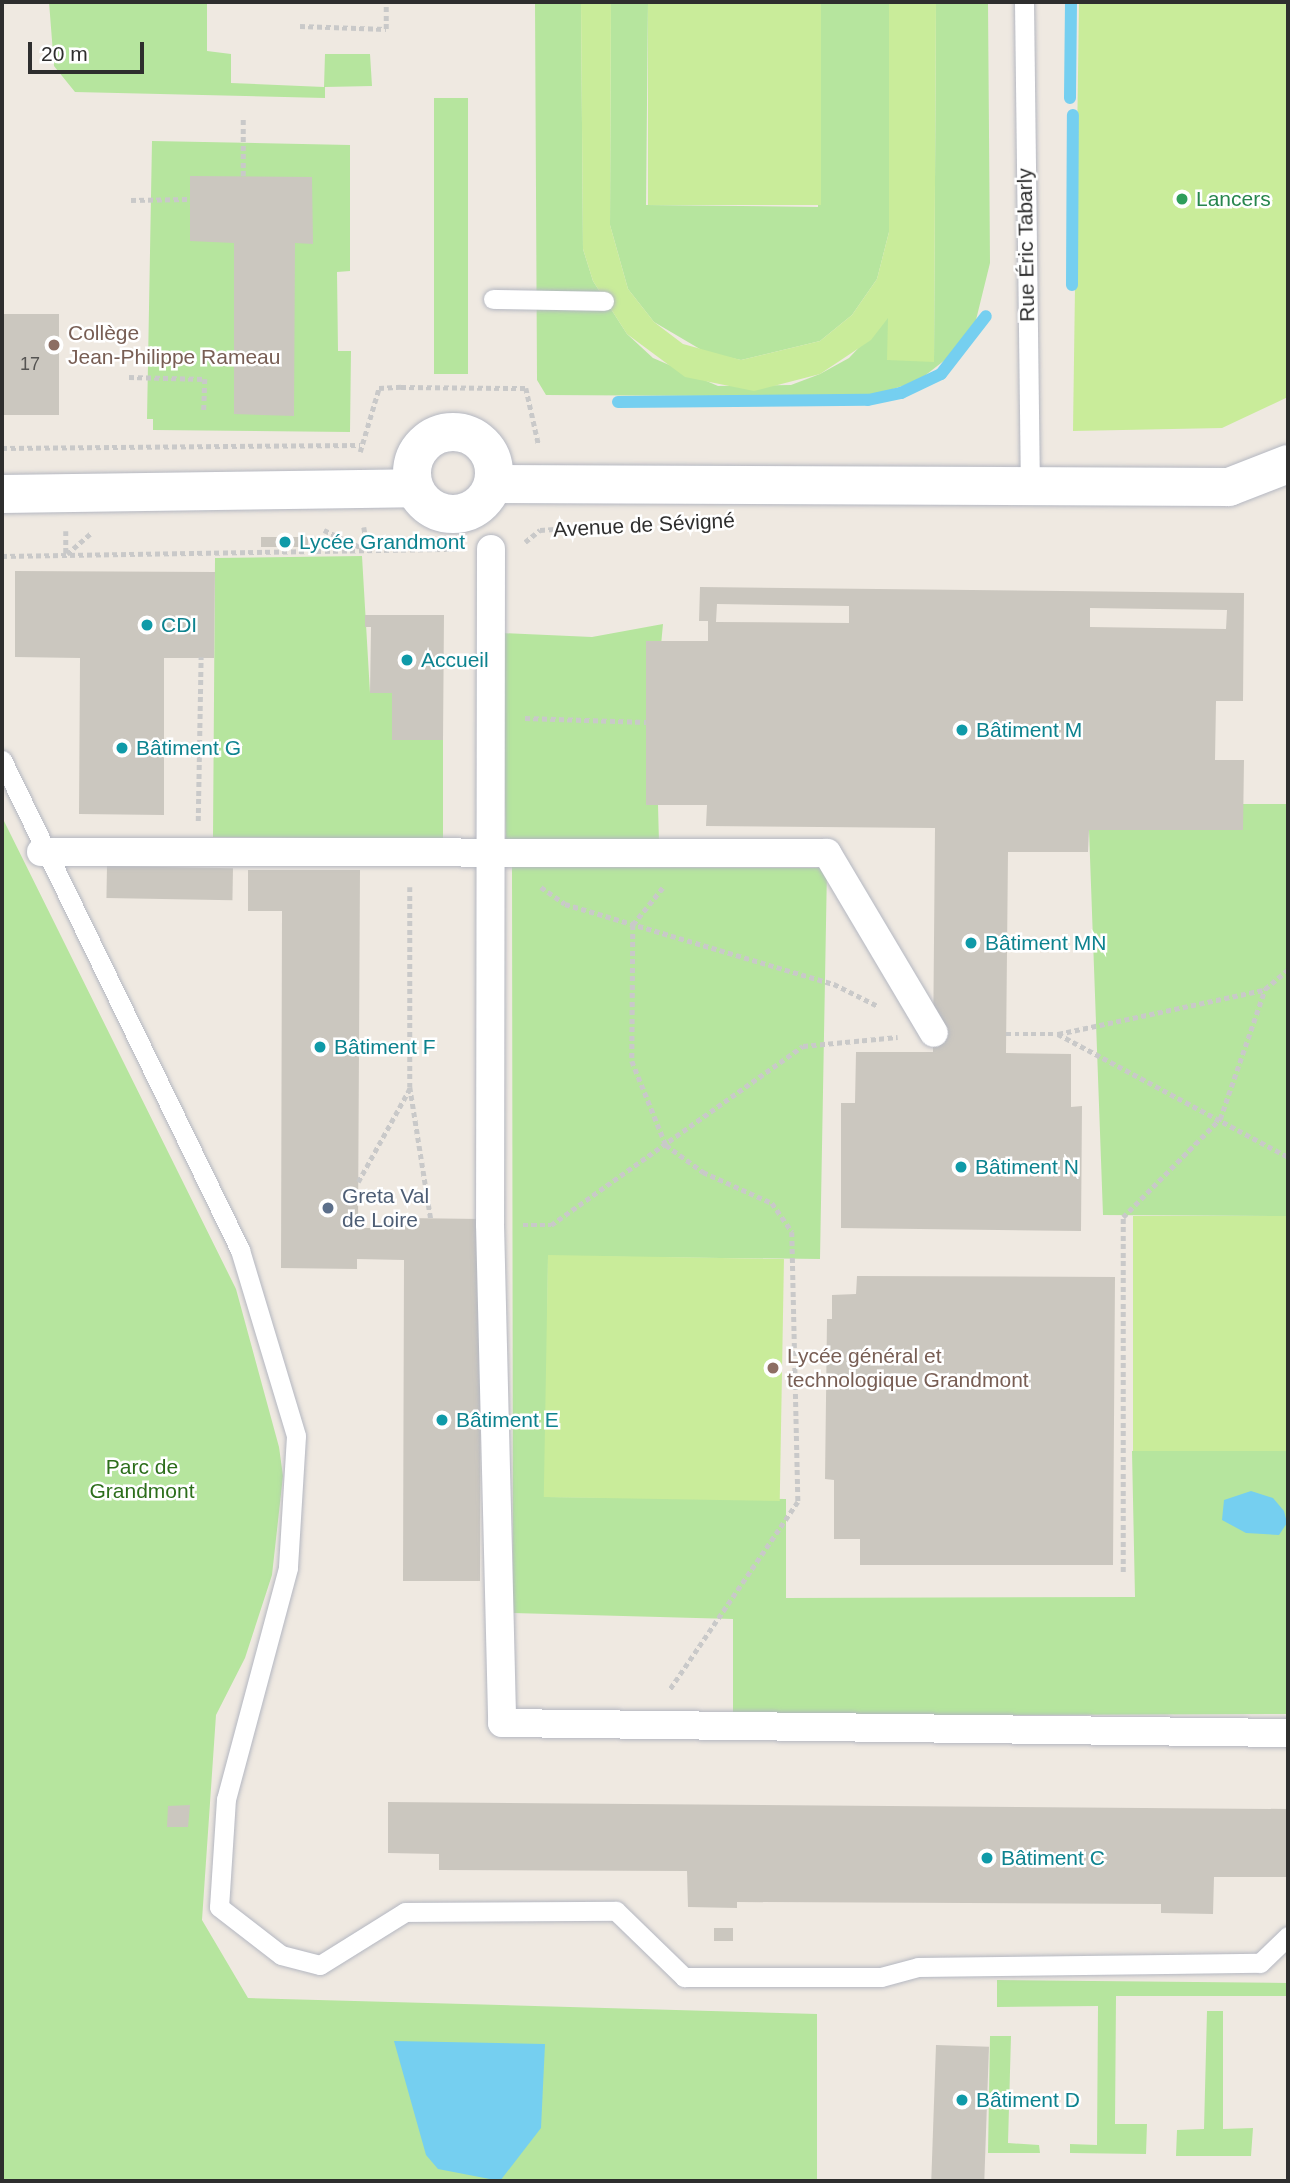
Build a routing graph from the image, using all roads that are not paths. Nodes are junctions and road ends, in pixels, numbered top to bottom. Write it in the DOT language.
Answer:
graph roads {
  1 [pos="1024,2"];
  2 [pos="493,299"];
  3 [pos="604,301"];
  4 [pos="1288,464"];
  5 [pos="494,484"];
  6 [pos="1030,487"];
  7 [pos="414,488"];
  8 [pos="2,494"];
  9 [pos="491,549"];
  10 [pos="2,760"];
  11 [pos="41,852"];
  12 [pos="490,855"];
  13 [pos="934,1033"];
  14 [pos="1288,1733"];
  15 [pos="1288,1936"];
  1 -- 6 [label="lane, Rue Éric Tabarly"];
  2 -- 3 [label="lane"];
  4 -- 5 [label="street, Avenue de Sévigné"];
  5 -- 7 [label="street"];
  5 -- 7 [label="street"];
  7 -- 8 [label="street"];
  9 -- 12 [label="street"];
  10 -- 11 [label="lane"];
  11 -- 12 [label="street"];
  11 -- 15 [label="lane"];
  12 -- 13 [label="street"];
  12 -- 14 [label="street"];
}
